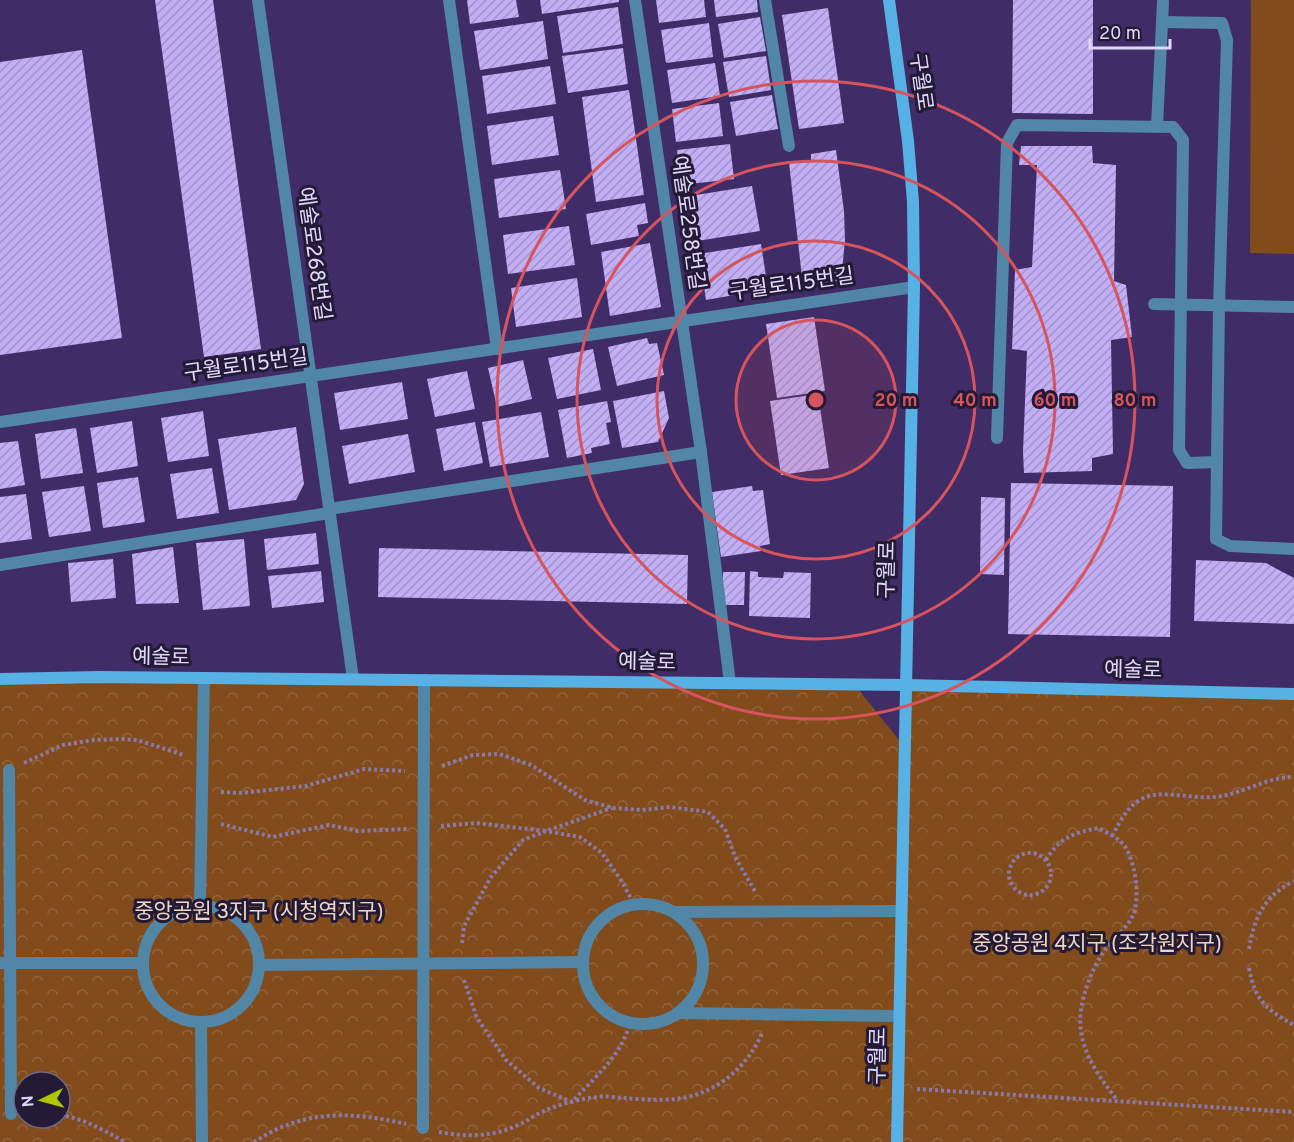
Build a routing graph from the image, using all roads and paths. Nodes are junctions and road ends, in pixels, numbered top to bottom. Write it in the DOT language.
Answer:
graph roads {
  1 [pos="258,0"];
  2 [pos="449,0"];
  3 [pos="635,0"];
  4 [pos="765,0"];
  5 [pos="889,0"];
  6 [pos="1163,2"];
  7 [pos="1162,22"];
  8 [pos="1157,126"];
  9 [pos="789,146"];
  10 [pos="914,287"];
  11 [pos="1154,304"];
  12 [pos="1180,305"];
  13 [pos="1219,306"];
  14 [pos="1294,307"];
  15 [pos="682,321"];
  16 [pos="497,349"];
  17 [pos="310,376"];
  18 [pos="0,422"];
  19 [pos="997,438"];
  20 [pos="701,453"];
  21 [pos="1217,462"];
  22 [pos="329,511"];
  23 [pos="1294,549"];
  24 [pos="0,565"];
  25 [pos="204,678"];
  26 [pos="0,679"];
  27 [pos="353,679"];
  28 [pos="424,680"];
  29 [pos="730,683"];
  30 [pos="905,685"];
  31 [pos="1294,694"];
  32 [pos="202,759"];
  33 [pos="9,770"];
  34 [pos="423,771"];
  35 [pos="1294,777"];
  36 [pos="202,792"];
  37 [pos="1113,836"];
  38 [pos="1046,860"];
  39 [pos="1294,881"];
  40 [pos="200,904"];
  41 [pos="901,911"];
  42 [pos="674,912"];
  43 [pos="767,912"];
  44 [pos="1249,949"];
  45 [pos="583,962"];
  46 [pos="5,963"];
  47 [pos="142,963"];
  48 [pos="422,963"];
  49 [pos="260,965"];
  50 [pos="1249,968"];
  51 [pos="677,1013"];
  52 [pos="767,1014"];
  53 [pos="899,1016"];
  54 [pos="201,1022"];
  55 [pos="630,1022"];
  56 [pos="1294,1025"];
  57 [pos="898,1087"];
  58 [pos="1117,1100"];
  59 [pos="572,1102"];
  60 [pos="1294,1112"];
  61 [pos="11,1114"];
  62 [pos="72,1117"];
  63 [pos="423,1128"];
  64 [pos="125,1142"];
  65 [pos="202,1142"];
  66 [pos="254,1142"];
  67 [pos="897,1142"];
  1 -- 17 [label="street, 예술로268번길"];
  2 -- 16 [label="street"];
  3 -- 15 [label="street, 예술로258번길"];
  4 -- 9 [label="street"];
  5 -- 10 [label="main road, 구월로"];
  6 -- 7 [label="street"];
  7 -- 8 [label="street"];
  7 -- 13 [label="street"];
  8 -- 12 [label="street"];
  8 -- 19 [label="street"];
  10 -- 15 [label="street, 구월로115번길"];
  10 -- 30 [label="main road, 구월로"];
  11 -- 12 [label="street"];
  12 -- 13 [label="street"];
  12 -- 21 [label="street"];
  13 -- 14 [label="street"];
  13 -- 21 [label="street"];
  15 -- 16 [label="street, 구월로115번길"];
  15 -- 20 [label="street, 예술로258번길"];
  16 -- 17 [label="street, 구월로115번길"];
  17 -- 18 [label="street, 구월로115번길"];
  17 -- 22 [label="street, 예술로268번길"];
  20 -- 22 [label="street"];
  20 -- 29 [label="street, 예술로258번길"];
  21 -- 23 [label="street"];
  22 -- 24 [label="street"];
  22 -- 27 [label="street, 예술로268번길"];
  25 -- 26 [label="main road, 예술로"];
  25 -- 27 [label="main road, 예술로"];
  25 -- 32 [label="street"];
  27 -- 28 [label="main road, 예술로"];
  28 -- 29 [label="main road, 예술로"];
  28 -- 34 [label="street"];
  29 -- 30 [label="main road, 예술로"];
  30 -- 31 [label="main road, 예술로"];
  30 -- 41 [label="main road, 구월로"];
  32 -- 33 [label="path"];
  32 -- 36 [label="street"];
  33 -- 46 [label="street"];
  34 -- 36 [label="path"];
  34 -- 43 [label="path"];
  34 -- 48 [label="street"];
  35 -- 37 [label="path"];
  36 -- 40 [label="street"];
  37 -- 38 [label="path"];
  37 -- 58 [label="path"];
  38 -- 38 [label="path"];
  39 -- 44 [label="path"];
  40 -- 47 [label="street"];
  40 -- 49 [label="street"];
  41 -- 43 [label="street"];
  41 -- 53 [label="main road, 구월로"];
  42 -- 43 [label="street"];
  42 -- 45 [label="street"];
  42 -- 51 [label="street"];
  45 -- 48 [label="street"];
  45 -- 55 [label="street"];
  46 -- 47 [label="street"];
  46 -- 61 [label="street"];
  47 -- 54 [label="street"];
  48 -- 49 [label="street"];
  48 -- 63 [label="street"];
  49 -- 54 [label="street"];
  50 -- 56 [label="path"];
  51 -- 52 [label="street"];
  51 -- 55 [label="street"];
  52 -- 53 [label="street"];
  52 -- 59 [label="path"];
  53 -- 57 [label="main road, 구월로"];
  54 -- 65 [label="street"];
  55 -- 59 [label="path"];
  57 -- 58 [label="path"];
  57 -- 67 [label="main road, 구월로"];
  58 -- 60 [label="path"];
  59 -- 63 [label="path"];
  62 -- 64 [label="path"];
  63 -- 66 [label="path"];
}
